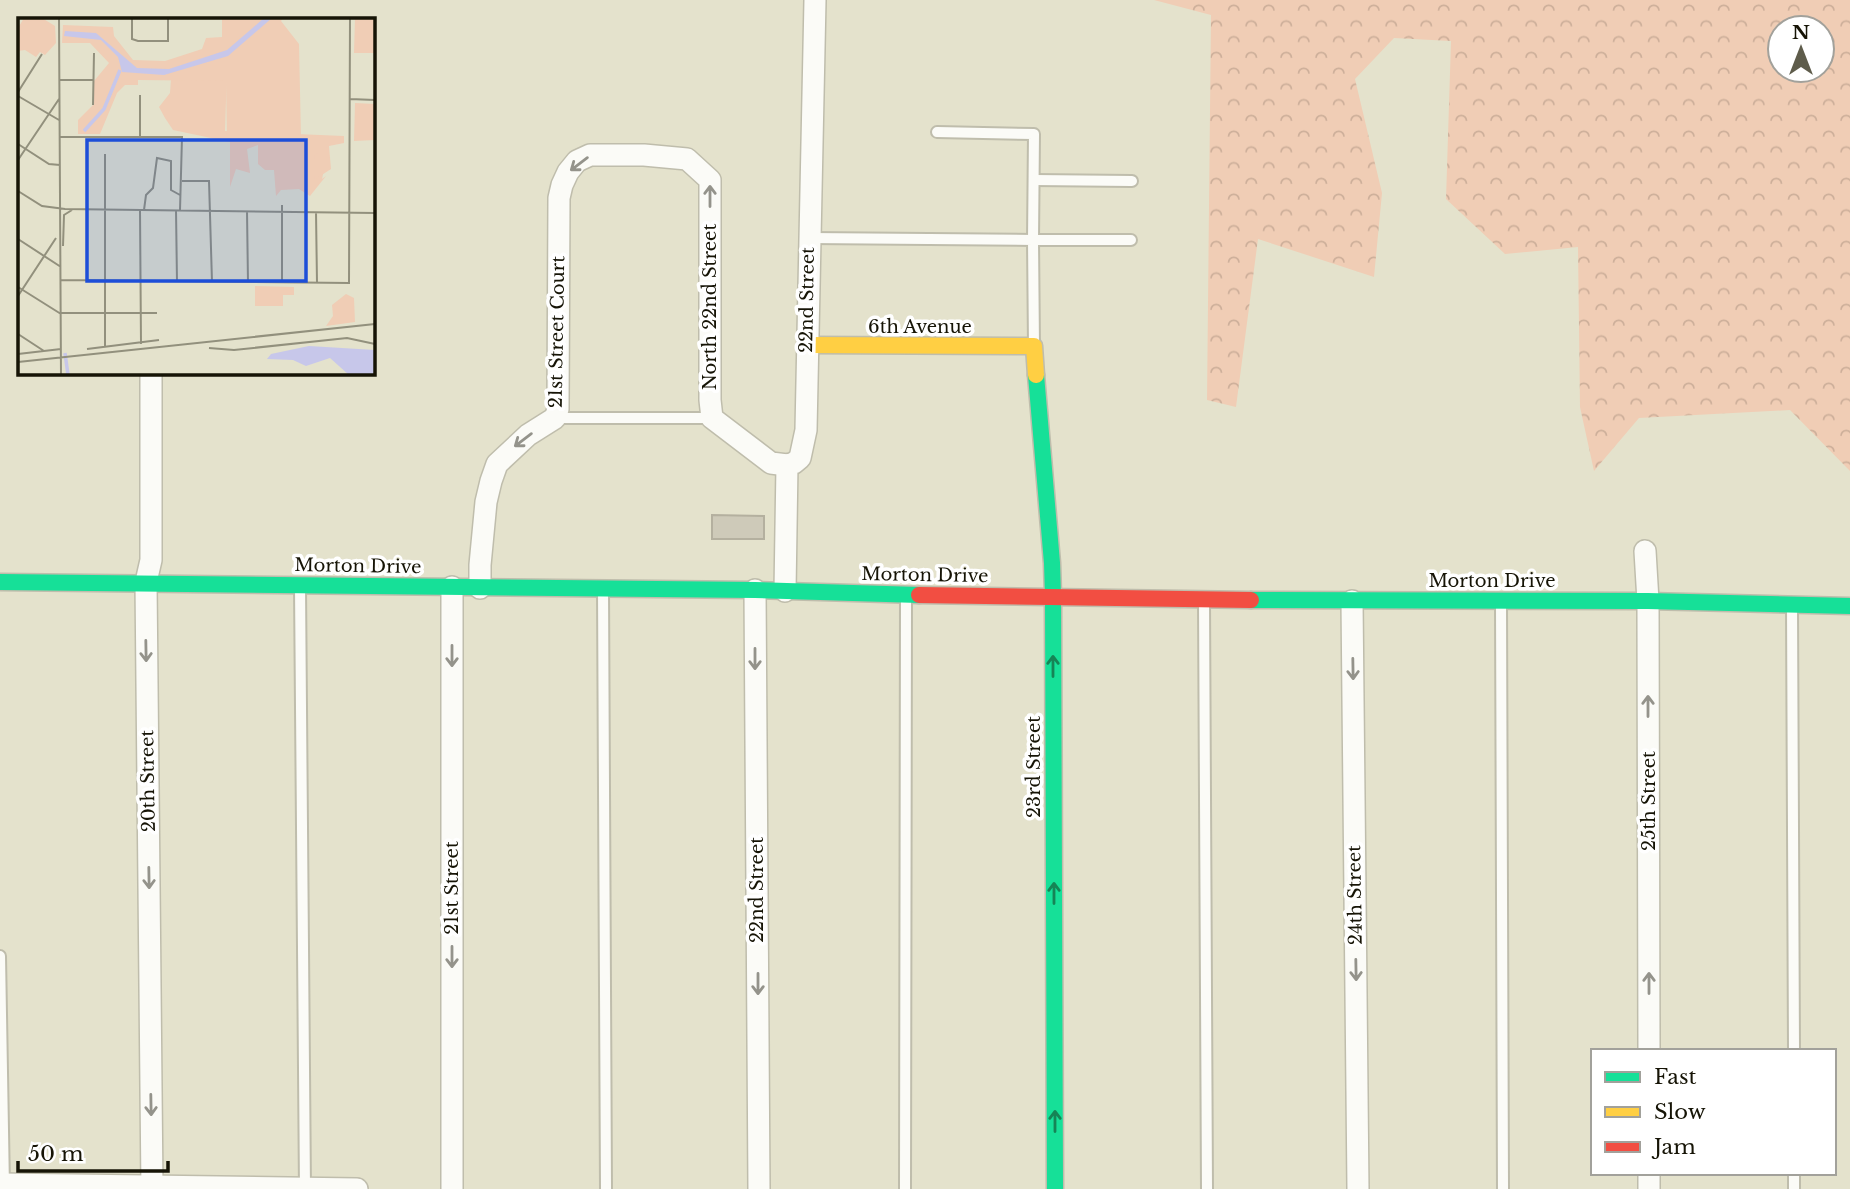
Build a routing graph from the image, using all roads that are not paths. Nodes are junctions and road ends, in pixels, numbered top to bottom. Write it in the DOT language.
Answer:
graph roads {
  1 [pos="815,0"];
  2 [pos="937,132"];
  3 [pos="644,155"];
  4 [pos="1034,180"];
  5 [pos="1132,181"];
  6 [pos="809,238"];
  7 [pos="1033,240"];
  8 [pos="1130,240"];
  9 [pos="806,345"];
  10 [pos="1034,346"];
  11 [pos="151,374"];
  12 [pos="555,418"];
  13 [pos="712,418"];
  14 [pos="787,465"];
  15 [pos="1645,551"];
  16 [pos="0,582"];
  17 [pos="146,582"];
  18 [pos="300,584"];
  19 [pos="452,587"];
  20 [pos="480,588"];
  21 [pos="603,589"];
  22 [pos="755,590"];
  23 [pos="785,591"];
  24 [pos="906,595"];
  25 [pos="1053,596"];
  26 [pos="1204,599"];
  27 [pos="1501,600"];
  28 [pos="1352,601"];
  29 [pos="1648,601"];
  30 [pos="1791,606"];
  31 [pos="1850,606"];
  32 [pos="0,956"];
  33 [pos="1649,1049"];
  34 [pos="1794,1049"];
  35 [pos="2,1186"];
  36 [pos="152,1188"];
  37 [pos="305,1189"];
  38 [pos="357,1189"];
  39 [pos="452,1189"];
  40 [pos="606,1189"];
  41 [pos="759,1189"];
  42 [pos="905,1189"];
  43 [pos="1055,1189"];
  44 [pos="1207,1189"];
  45 [pos="1359,1189"];
  46 [pos="1503,1189"];
  1 -- 6 [label="street, 22nd Street"];
  2 -- 4 [label="lane"];
  3 -- 12 [label="street, 21st Street Court, one-way"];
  13 -- 3 [label="street, North 22nd Street, one-way"];
  4 -- 5 [label="lane"];
  4 -- 7 [label="lane"];
  6 -- 7 [label="lane"];
  6 -- 9 [label="street, 22nd Street"];
  7 -- 8 [label="lane"];
  7 -- 10 [label="lane"];
  9 -- 10 [label="street, 6th Avenue"];
  9 -- 14 [label="street, 22nd Street"];
  10 -- 25 [label="street, 23rd Street"];
  11 -- 17 [label="street, 20th Street"];
  12 -- 13 [label="lane"];
  12 -- 20 [label="street, 21st Street Court, one-way"];
  13 -- 14 [label="street"];
  14 -- 23 [label="street"];
  15 -- 29 [label="street, 25th Street"];
  16 -- 17 [label="street, Morton Drive"];
  17 -- 18 [label="street, Morton Drive"];
  17 -- 36 [label="street, 20th Street, one-way"];
  18 -- 19 [label="street, Morton Drive"];
  18 -- 37 [label="lane"];
  19 -- 20 [label="street, Morton Drive"];
  19 -- 39 [label="street, 21st Street, one-way"];
  20 -- 21 [label="street, Morton Drive"];
  21 -- 22 [label="street, Morton Drive"];
  21 -- 40 [label="lane"];
  22 -- 23 [label="street, Morton Drive"];
  22 -- 41 [label="street, 22nd Street, one-way"];
  23 -- 24 [label="street, Morton Drive"];
  24 -- 25 [label="street, Morton Drive"];
  24 -- 42 [label="lane"];
  25 -- 26 [label="street, Morton Drive"];
  43 -- 25 [label="street, 23rd Street, one-way"];
  26 -- 28 [label="street, Morton Drive"];
  26 -- 44 [label="lane"];
  27 -- 28 [label="street, Morton Drive"];
  27 -- 29 [label="street, Morton Drive"];
  27 -- 46 [label="lane"];
  28 -- 45 [label="street, 24th Street, one-way"];
  29 -- 30 [label="street, Morton Drive"];
  33 -- 29 [label="street, 25th Street, one-way"];
  30 -- 31 [label="street, Morton Drive"];
  30 -- 34 [label="lane"];
  32 -- 35 [label="lane"];
  35 -- 36 [label="street"];
  36 -- 37 [label="street"];
  37 -- 38 [label="street"];
}
